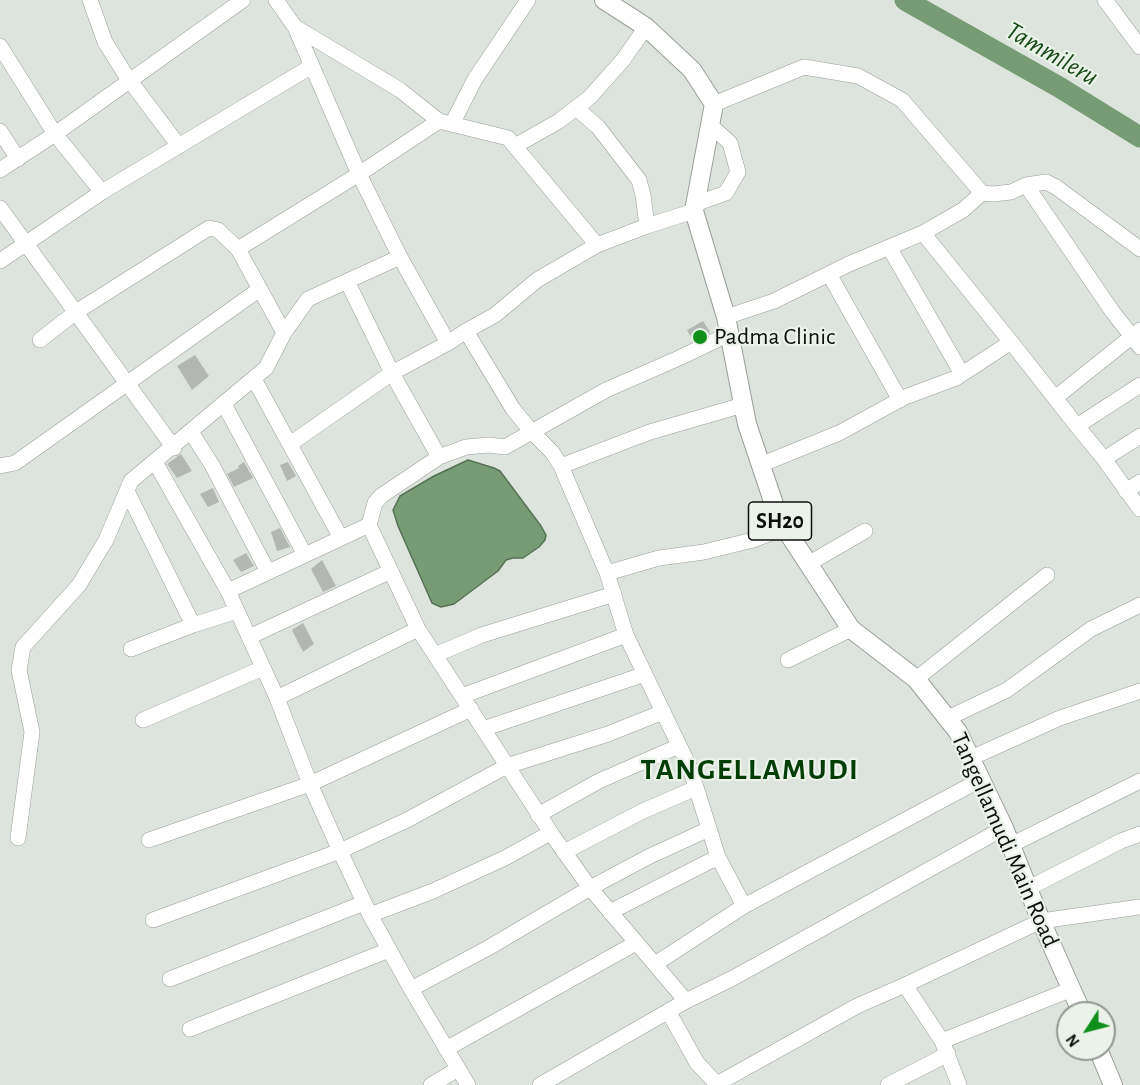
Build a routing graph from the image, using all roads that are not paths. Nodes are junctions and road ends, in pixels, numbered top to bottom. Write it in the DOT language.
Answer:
graph roads {
  1 [pos="90,0"];
  2 [pos="243,0"];
  3 [pos="276,0"];
  4 [pos="528,0"];
  5 [pos="604,0"];
  6 [pos="1107,1"];
  7 [pos="1140,22"];
  8 [pos="295,27"];
  9 [pos="646,27"];
  10 [pos="1124,27"];
  11 [pos="0,46"];
  12 [pos="1140,47"];
  13 [pos="312,66"];
  14 [pos="130,81"];
  15 [pos="714,104"];
  16 [pos="576,108"];
  17 [pos="445,122"];
  18 [pos="710,125"];
  19 [pos="0,131"];
  20 [pos="56,134"];
  21 [pos="179,146"];
  22 [pos="515,146"];
  23 [pos="18,159"];
  24 [pos="0,170"];
  25 [pos="359,174"];
  26 [pos="1026,185"];
  27 [pos="102,192"];
  28 [pos="982,193"];
  29 [pos="0,208"];
  30 [pos="694,208"];
  31 [pos="646,226"];
  32 [pos="923,233"];
  33 [pos="24,244"];
  34 [pos="597,245"];
  35 [pos="889,248"];
  36 [pos="238,249"];
  37 [pos="1140,249"];
  38 [pos="400,257"];
  39 [pos="0,261"];
  40 [pos="829,274"];
  41 [pos="348,281"];
  42 [pos="260,288"];
  43 [pos="76,312"];
  44 [pos="727,325"];
  45 [pos="466,331"];
  46 [pos="284,333"];
  47 [pos="1137,338"];
  48 [pos="40,340"];
  49 [pos="1011,342"];
  50 [pos="448,343"];
  51 [pos="392,373"];
  52 [pos="962,374"];
  53 [pos="254,379"];
  54 [pos="127,382"];
  55 [pos="1140,385"];
  56 [pos="1055,398"];
  57 [pos="900,400"];
  58 [pos="225,404"];
  59 [pos="743,405"];
  60 [pos="1077,426"];
  61 [pos="531,431"];
  62 [pos="191,432"];
  63 [pos="1140,436"];
  64 [pos="290,444"];
  65 [pos="174,448"];
  66 [pos="440,457"];
  67 [pos="1104,459"];
  68 [pos="155,462"];
  69 [pos="760,465"];
  70 [pos="0,466"];
  71 [pos="561,466"];
  72 [pos="1140,482"];
  73 [pos="127,491"];
  74 [pos="1126,491"];
  75 [pos="1140,509"];
  76 [pos="369,525"];
  77 [pos="784,528"];
  78 [pos="865,531"];
  79 [pos="341,538"];
  80 [pos="305,555"];
  81 [pos="808,564"];
  82 [pos="391,571"];
  83 [pos="268,572"];
  84 [pos="607,573"];
  85 [pos="1047,575"];
  86 [pos="228,591"];
  87 [pos="614,594"];
  88 [pos="1140,605"];
  89 [pos="237,611"];
  90 [pos="193,624"];
  91 [pos="418,629"];
  92 [pos="851,629"];
  93 [pos="626,635"];
  94 [pos="249,637"];
  95 [pos="131,649"];
  96 [pos="435,655"];
  97 [pos="788,660"];
  98 [pos="263,668"];
  99 [pos="645,674"];
  100 [pos="916,679"];
  101 [pos="1140,691"];
  102 [pos="462,696"];
  103 [pos="277,698"];
  104 [pos="471,709"];
  105 [pos="663,712"];
  106 [pos="948,718"];
  107 [pos="143,720"];
  108 [pos="483,729"];
  109 [pos="679,746"];
  110 [pos="971,758"];
  111 [pos="507,766"];
  112 [pos="982,779"];
  113 [pos="1140,781"];
  114 [pos="310,784"];
  115 [pos="696,788"];
  116 [pos="538,815"];
  117 [pos="1004,828"];
  118 [pos="709,829"];
  119 [pos="550,833"];
  120 [pos="1140,834"];
  121 [pos="18,838"];
  122 [pos="149,840"];
  123 [pos="1011,845"];
  124 [pos="340,851"];
  125 [pos="564,852"];
  126 [pos="718,857"];
  127 [pos="590,888"];
  128 [pos="1029,888"];
  129 [pos="744,906"];
  130 [pos="1140,907"];
  131 [pos="367,909"];
  132 [pos="610,912"];
  133 [pos="153,920"];
  134 [pos="1041,921"];
  135 [pos="636,943"];
  136 [pos="389,950"];
  137 [pos="655,964"];
  138 [pos="170,979"];
  139 [pos="905,985"];
  140 [pos="411,989"];
  141 [pos="1072,989"];
  142 [pos="686,1001"];
  143 [pos="1077,1001"];
  144 [pos="668,1011"];
  145 [pos="190,1029"];
  146 [pos="945,1047"];
  147 [pos="446,1049"];
  148 [pos="1103,1061"];
  149 [pos="458,1069"];
  150 [pos="431,1085"];
  151 [pos="468,1085"];
  152 [pos="540,1085"];
  153 [pos="717,1085"];
  154 [pos="888,1085"];
  155 [pos="958,1085"];
  156 [pos="1113,1085"];
  1 -- 14 [label="street"];
  2 -- 14 [label="street"];
  3 -- 8 [label="street"];
  4 -- 17 [label="street"];
  5 -- 9 [label="main road"];
  6 -- 10 [label="street"];
  7 -- 10 [label="street"];
  8 -- 13 [label="street"];
  8 -- 17 [label="street"];
  9 -- 15 [label="main road"];
  9 -- 16 [label="street"];
  10 -- 12 [label="street"];
  11 -- 20 [label="street"];
  13 -- 21 [label="street"];
  13 -- 25 [label="street"];
  14 -- 20 [label="street"];
  14 -- 21 [label="street"];
  15 -- 18 [label="main road, Tangellamudi Main Road / SH20"];
  15 -- 28 [label="street"];
  16 -- 22 [label="street"];
  16 -- 31 [label="street"];
  17 -- 22 [label="street"];
  17 -- 25 [label="street"];
  18 -- 30 [label="main road, Tangellamudi Main Road / SH20"];
  18 -- 30 [label="street"];
  19 -- 23 [label="street"];
  20 -- 23 [label="street"];
  20 -- 27 [label="street"];
  21 -- 27 [label="street"];
  22 -- 34 [label="street"];
  23 -- 24 [label="street"];
  25 -- 36 [label="street"];
  25 -- 38 [label="street"];
  26 -- 28 [label="street"];
  26 -- 37 [label="street"];
  26 -- 47 [label="street"];
  27 -- 33 [label="street"];
  28 -- 32 [label="street"];
  29 -- 33 [label="street"];
  30 -- 31 [label="street"];
  30 -- 44 [label="main road, Tangellamudi Main Road / SH20"];
  31 -- 34 [label="street"];
  32 -- 35 [label="street"];
  32 -- 49 [label="street"];
  33 -- 39 [label="street"];
  33 -- 43 [label="street"];
  34 -- 45 [label="street"];
  35 -- 40 [label="street"];
  35 -- 52 [label="street"];
  36 -- 42 [label="street"];
  36 -- 43 [label="street"];
  38 -- 41 [label="street"];
  38 -- 50 [label="street"];
  40 -- 44 [label="street"];
  40 -- 57 [label="street"];
  41 -- 46 [label="street"];
  41 -- 51 [label="street"];
  42 -- 46 [label="street"];
  42 -- 54 [label="street"];
  43 -- 48 [label="street"];
  43 -- 54 [label="street"];
  44 -- 59 [label="main road, Tangellamudi Main Road / SH20"];
  44 -- 61 [label="street"];
  45 -- 50 [label="street"];
  45 -- 61 [label="street"];
  46 -- 53 [label="street"];
  47 -- 56 [label="street"];
  49 -- 52 [label="street"];
  49 -- 56 [label="street"];
  50 -- 51 [label="street"];
  51 -- 64 [label="street"];
  51 -- 66 [label="street"];
  52 -- 57 [label="street"];
  53 -- 58 [label="street"];
  53 -- 64 [label="street"];
  54 -- 65 [label="street"];
  54 -- 70 [label="street"];
  55 -- 60 [label="street"];
  56 -- 60 [label="street"];
  57 -- 69 [label="street"];
  58 -- 62 [label="street"];
  58 -- 80 [label="street"];
  59 -- 69 [label="main road, Tangellamudi Main Road / SH20"];
  59 -- 71 [label="street"];
  60 -- 67 [label="street"];
  61 -- 66 [label="street"];
  61 -- 71 [label="street"];
  62 -- 65 [label="street"];
  62 -- 83 [label="street"];
  63 -- 67 [label="street"];
  64 -- 79 [label="street"];
  65 -- 68 [label="street"];
  66 -- 76 [label="street"];
  67 -- 74 [label="street"];
  68 -- 73 [label="street"];
  68 -- 86 [label="street"];
  69 -- 77 [label="main road, Tangellamudi Main Road / SH20"];
  71 -- 84 [label="street"];
  72 -- 74 [label="street"];
  73 -- 90 [label="street"];
  73 -- 121 [label="street"];
  74 -- 75 [label="street"];
  76 -- 79 [label="street"];
  76 -- 82 [label="street"];
  77 -- 81 [label="main road, Tangellamudi Main Road / SH20"];
  77 -- 84 [label="street"];
  78 -- 81 [label="street"];
  79 -- 80 [label="street"];
  80 -- 83 [label="street"];
  81 -- 92 [label="main road, Tangellamudi Main Road / SH20"];
  82 -- 91 [label="street"];
  82 -- 94 [label="street"];
  83 -- 86 [label="street"];
  84 -- 87 [label="street"];
  85 -- 100 [label="street"];
  86 -- 89 [label="street"];
  87 -- 93 [label="street"];
  87 -- 96 [label="street"];
  88 -- 106 [label="street"];
  89 -- 90 [label="street"];
  89 -- 94 [label="street"];
  90 -- 95 [label="street"];
  91 -- 96 [label="street"];
  91 -- 103 [label="street"];
  92 -- 97 [label="street"];
  92 -- 100 [label="main road, Tangellamudi Main Road / SH20"];
  93 -- 99 [label="street"];
  93 -- 102 [label="street"];
  94 -- 98 [label="street"];
  96 -- 102 [label="street"];
  98 -- 103 [label="street"];
  98 -- 107 [label="street"];
  99 -- 105 [label="street"];
  99 -- 108 [label="street"];
  100 -- 106 [label="main road, Tangellamudi Main Road / SH20"];
  101 -- 110 [label="street"];
  102 -- 104 [label="street"];
  103 -- 114 [label="street"];
  104 -- 108 [label="street"];
  104 -- 114 [label="street"];
  105 -- 109 [label="street"];
  105 -- 111 [label="street"];
  106 -- 110 [label="main road, Tangellamudi Main Road / SH20"];
  108 -- 111 [label="street"];
  109 -- 115 [label="street"];
  109 -- 116 [label="street"];
  110 -- 112 [label="main road, Tangellamudi Main Road / SH20"];
  111 -- 116 [label="street"];
  111 -- 124 [label="street"];
  112 -- 117 [label="main road, Tangellamudi Main Road / SH20"];
  112 -- 129 [label="street"];
  113 -- 123 [label="street"];
  114 -- 122 [label="street"];
  114 -- 124 [label="street"];
  115 -- 118 [label="street"];
  115 -- 125 [label="street"];
  116 -- 119 [label="street"];
  117 -- 123 [label="main road, Tangellamudi Main Road / SH20"];
  117 -- 142 [label="street"];
  118 -- 126 [label="street"];
  118 -- 127 [label="street"];
  119 -- 125 [label="street"];
  119 -- 131 [label="street"];
  120 -- 128 [label="street"];
  123 -- 128 [label="main road, Tangellamudi Main Road / SH20"];
  124 -- 131 [label="street"];
  124 -- 133 [label="street"];
  125 -- 127 [label="street"];
  126 -- 129 [label="street"];
  126 -- 132 [label="street"];
  127 -- 132 [label="street"];
  127 -- 140 [label="street"];
  128 -- 134 [label="main road, Tangellamudi Main Road / SH20"];
  129 -- 137 [label="street"];
  130 -- 134 [label="street"];
  131 -- 136 [label="street"];
  131 -- 138 [label="street"];
  132 -- 135 [label="street"];
  134 -- 139 [label="street"];
  134 -- 141 [label="main road, Tangellamudi Main Road / SH20"];
  135 -- 137 [label="street"];
  135 -- 147 [label="street"];
  136 -- 140 [label="street"];
  136 -- 145 [label="street"];
  137 -- 142 [label="street"];
  139 -- 146 [label="street"];
  139 -- 153 [label="street"];
  140 -- 147 [label="street"];
  141 -- 143 [label="main road, Tangellamudi Main Road / SH20"];
  141 -- 146 [label="street"];
  142 -- 144 [label="street"];
  144 -- 152 [label="street"];
  144 -- 153 [label="street"];
  146 -- 154 [label="street"];
  146 -- 155 [label="street"];
  147 -- 149 [label="street"];
  148 -- 156 [label="main road"];
  149 -- 150 [label="street"];
  149 -- 151 [label="street"];
}
